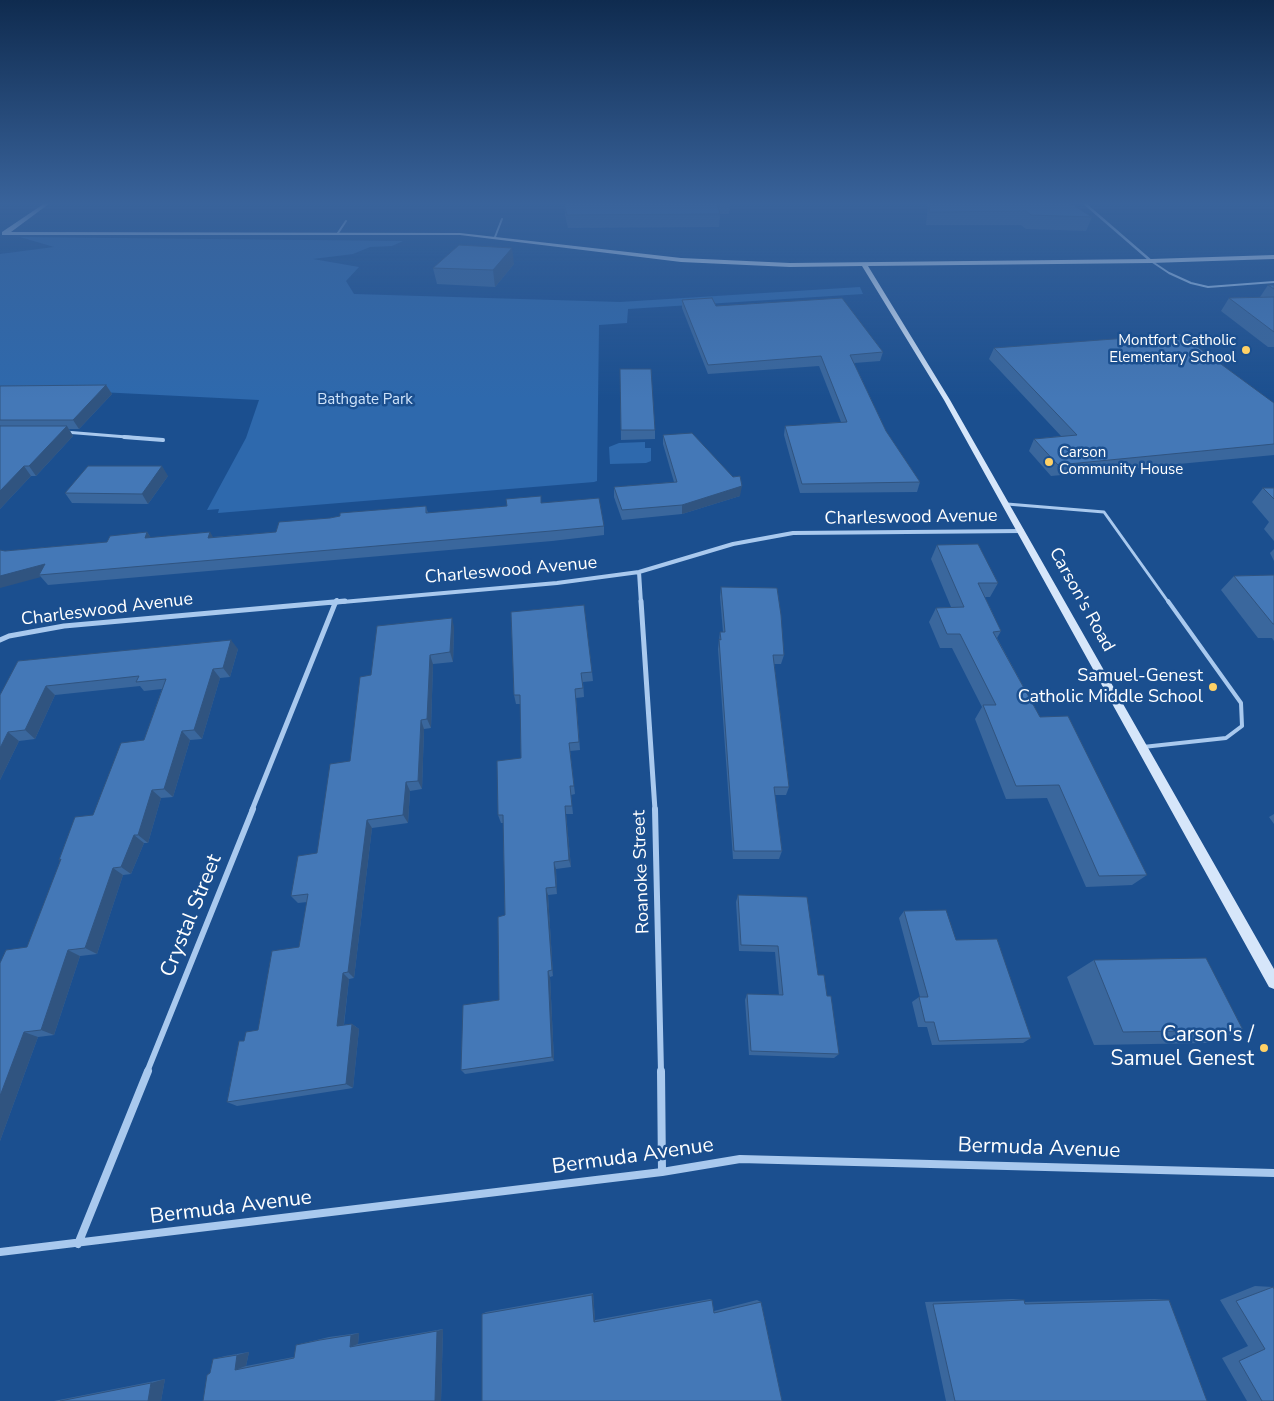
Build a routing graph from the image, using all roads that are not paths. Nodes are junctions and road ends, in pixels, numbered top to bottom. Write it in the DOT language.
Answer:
graph roads {
  1 [pos="867,268"];
  2 [pos="1162,268"];
  3 [pos="1274,282"];
  4 [pos="60,432"];
  5 [pos="163,440"];
  6 [pos="1007,504"];
  7 [pos="1022,531"];
  8 [pos="639,572"];
  9 [pos="337,600"];
  10 [pos="0,640"];
  11 [pos="1143,747"];
  12 [pos="1274,982"];
  13 [pos="662,1172"];
  14 [pos="1274,1173"];
  15 [pos="78,1244"];
  16 [pos="0,1252"];
  1 -- 6 [label="street, Carson's Road"];
  2 -- 3 [label="lane"];
  4 -- 5 [label="street"];
  6 -- 7 [label="street, Carson's Road"];
  6 -- 11 [label="lane"];
  7 -- 8 [label="street, Charleswood Avenue"];
  7 -- 11 [label="street, Carson's Road"];
  8 -- 9 [label="street, Charleswood Avenue"];
  8 -- 13 [label="street, Roanoke Street"];
  9 -- 10 [label="street, Charleswood Avenue"];
  9 -- 15 [label="street, Crystal Street"];
  11 -- 12 [label="street, Carson's Road"];
  13 -- 14 [label="street, Bermuda Avenue"];
  13 -- 15 [label="street, Bermuda Avenue"];
  15 -- 16 [label="street, Bermuda Avenue"];
}
